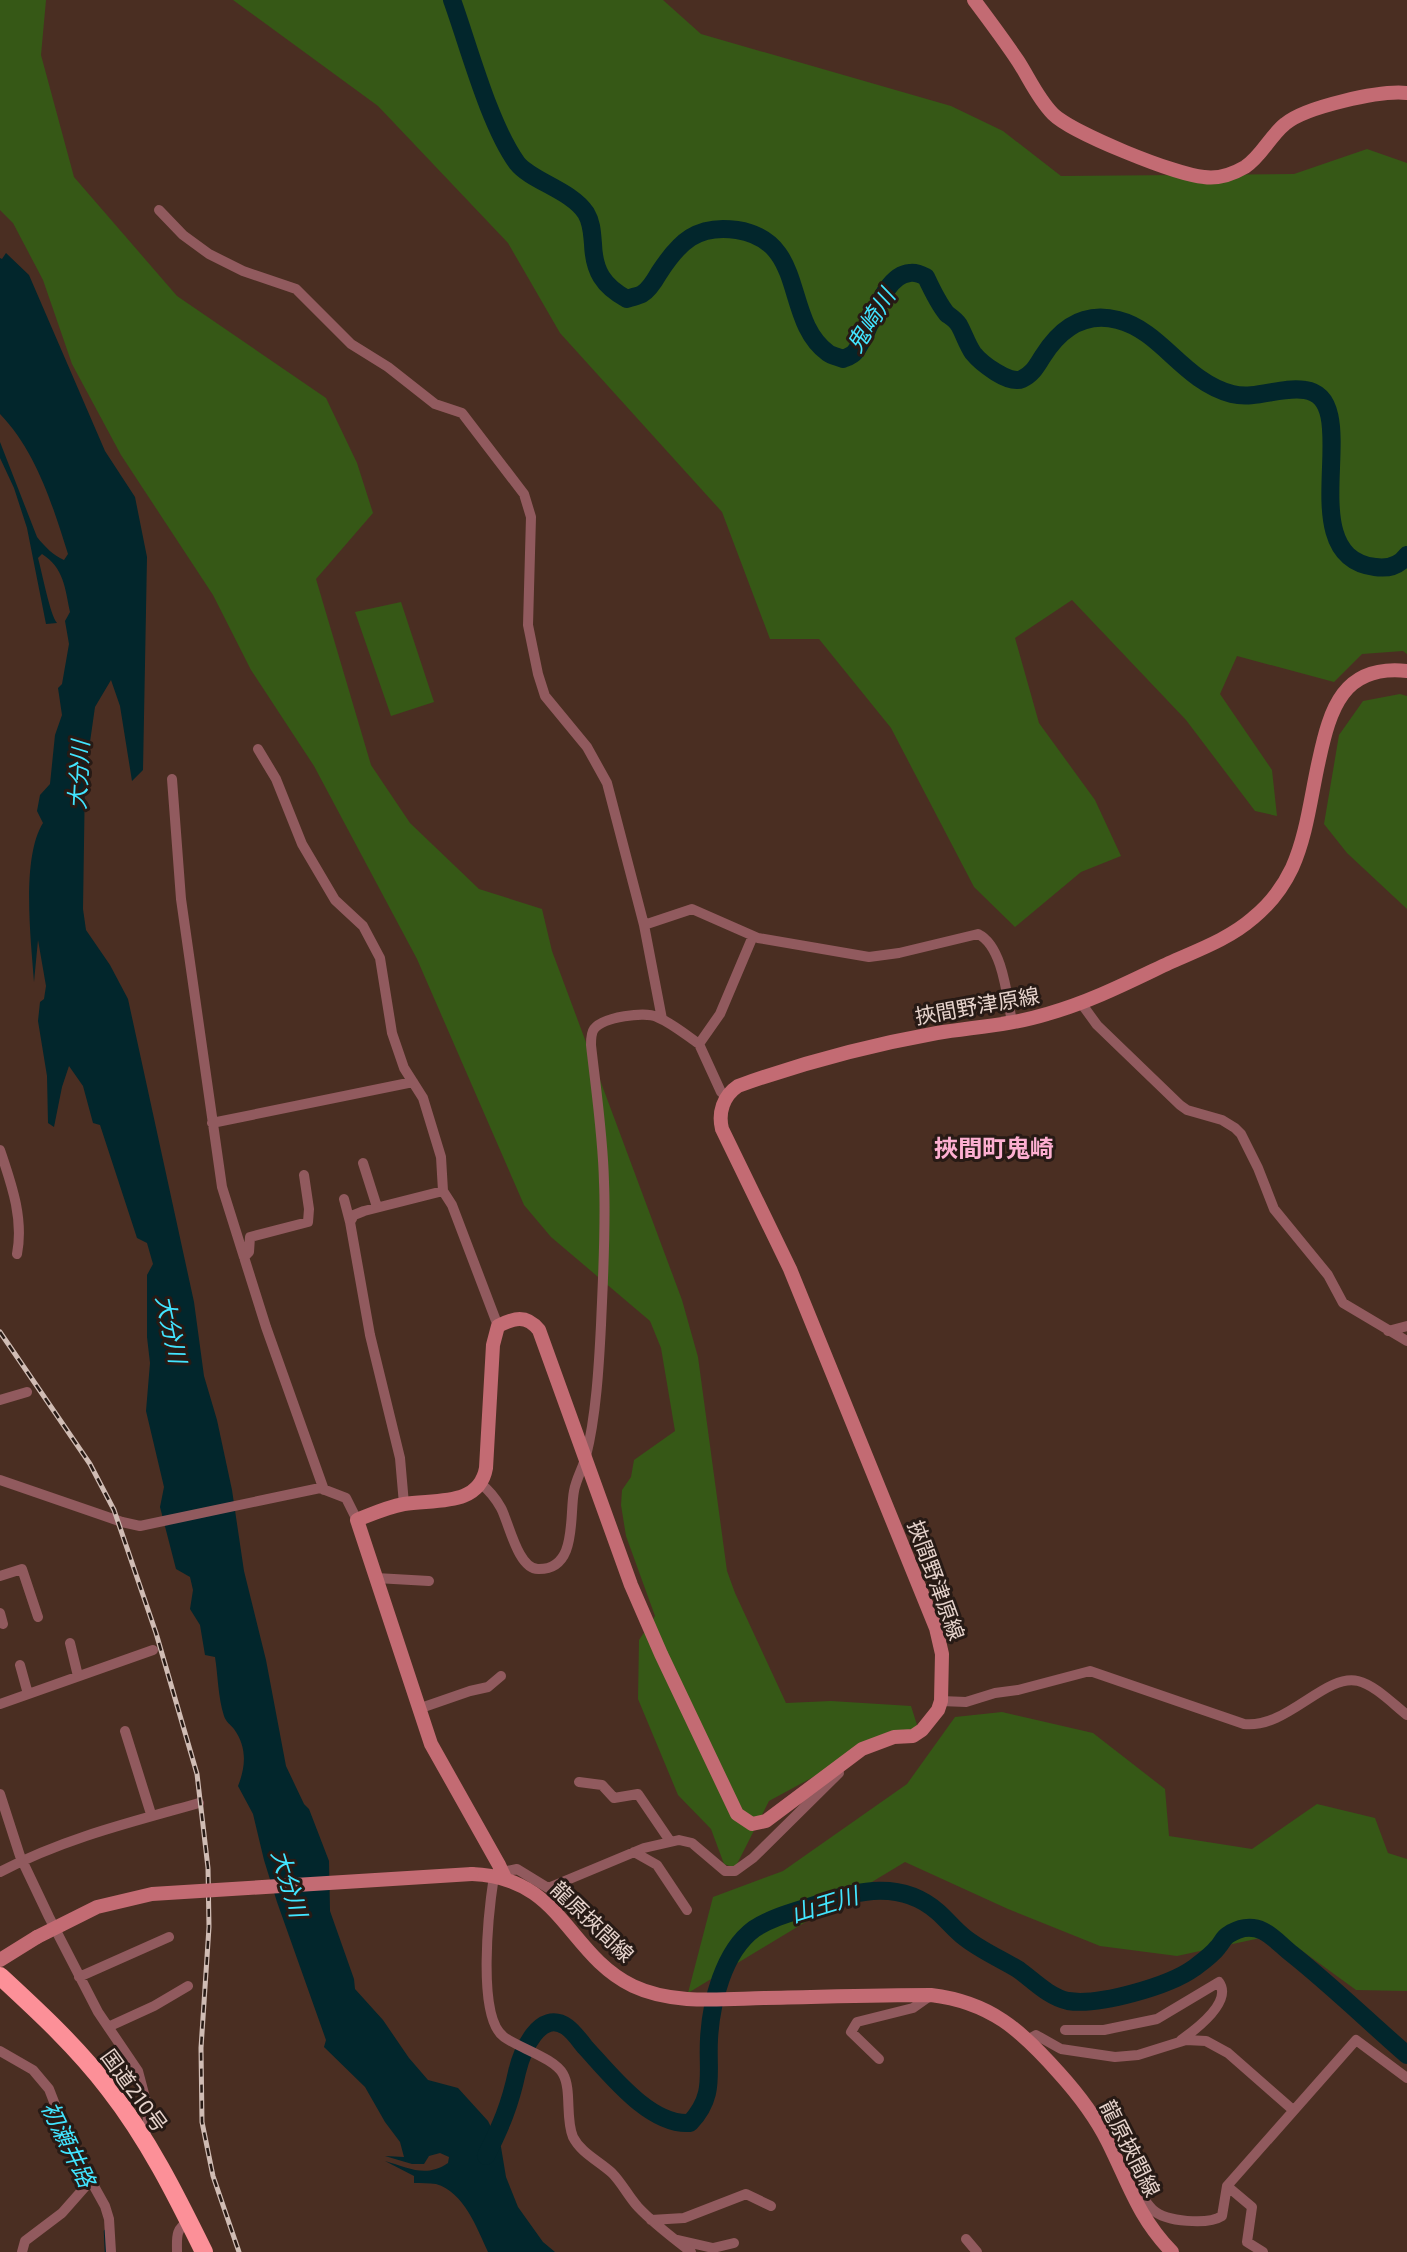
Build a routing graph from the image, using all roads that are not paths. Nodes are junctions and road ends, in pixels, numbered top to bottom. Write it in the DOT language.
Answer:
graph roads {
  1 [pos="974,0"];
  2 [pos="1407,93"];
  3 [pos="159,210"];
  4 [pos="1407,671"];
  5 [pos="258,749"];
  6 [pos="172,779"];
  7 [pos="644,925"];
  8 [pos="754,936"];
  9 [pos="1081,1003"];
  10 [pos="662,1019"];
  11 [pos="1012,1022"];
  12 [pos="699,1044"];
  13 [pos="413,1082"];
  14 [pos="727,1097"];
  15 [pos="212,1122"];
  16 [pos="0,1150"];
  17 [pos="363,1163"];
  18 [pos="304,1175"];
  19 [pos="4,1176"];
  20 [pos="443,1191"];
  21 [pos="344,1199"];
  22 [pos="377,1207"];
  23 [pos="350,1222"];
  24 [pos="17,1254"];
  25 [pos="244,1257"];
  26 [pos="498,1326"];
  27 [pos="1407,1326"];
  28 [pos="1387,1331"];
  29 [pos="1407,1341"];
  30 [pos="27,1392"];
  31 [pos="0,1400"];
  32 [pos="586,1457"];
  33 [pos="0,1480"];
  34 [pos="481,1484"];
  35 [pos="324,1490"];
  36 [pos="404,1504"];
  37 [pos="357,1520"];
  38 [pos="0,1576"];
  39 [pos="376,1578"];
  40 [pos="429,1581"];
  41 [pos="0,1613"];
  42 [pos="38,1617"];
  43 [pos="4,1624"];
  44 [pos="70,1643"];
  45 [pos="153,1650"];
  46 [pos="20,1665"];
  47 [pos="78,1676"];
  48 [pos="500,1676"];
  49 [pos="28,1694"];
  50 [pos="941,1701"];
  51 [pos="0,1704"];
  52 [pos="418,1709"];
  53 [pos="1407,1715"];
  54 [pos="125,1731"];
  55 [pos="856,1753"];
  56 [pos="579,1782"];
  57 [pos="0,1794"];
  58 [pos="199,1802"];
  59 [pos="151,1814"];
  60 [pos="670,1841"];
  61 [pos="634,1853"];
  62 [pos="22,1861"];
  63 [pos="0,1872"];
  64 [pos="500,1875"];
  65 [pos="687,1910"];
  66 [pos="169,1937"];
  67 [pos="0,1960"];
  68 [pos="0,1976"];
  69 [pos="79,1977"];
  70 [pos="188,1986"];
  71 [pos="931,1995"];
  72 [pos="108,2027"];
  73 [pos="1065,2030"];
  74 [pos="1029,2039"];
  75 [pos="1181,2040"];
  76 [pos="0,2052"];
  77 [pos="879,2059"];
  78 [pos="1407,2078"];
  79 [pos="1293,2110"];
  80 [pos="144,2139"];
  81 [pos="92,2179"];
  82 [pos="1126,2186"];
  83 [pos="1227,2186"];
  84 [pos="771,2206"];
  85 [pos="651,2220"];
  86 [pos="189,2222"];
  87 [pos="674,2239"];
  88 [pos="967,2239"];
  89 [pos="734,2243"];
  90 [pos="110,2248"];
  91 [pos="22,2252"];
  92 [pos="99,2252"];
  93 [pos="177,2252"];
  94 [pos="204,2252"];
  95 [pos="691,2252"];
  96 [pos="977,2252"];
  97 [pos="1172,2252"];
  98 [pos="1263,2252"];
  1 -- 2 [label="main road"];
  3 -- 7 [label="street"];
  4 -- 9 [label="main road, 挾間野津原線"];
  5 -- 13 [label="street"];
  6 -- 15 [label="street"];
  7 -- 8 [label="street"];
  7 -- 10 [label="street"];
  8 -- 11 [label="street"];
  8 -- 12 [label="street"];
  9 -- 11 [label="main road, 挾間野津原線"];
  9 -- 28 [label="street"];
  10 -- 12 [label="street"];
  10 -- 32 [label="street"];
  11 -- 14 [label="main road, 挾間野津原線"];
  12 -- 14 [label="street"];
  13 -- 15 [label="street"];
  13 -- 20 [label="street"];
  14 -- 50 [label="main road, 挾間野津原線"];
  15 -- 25 [label="street"];
  16 -- 19 [label="street"];
  17 -- 22 [label="street"];
  18 -- 25 [label="street"];
  19 -- 24 [label="street"];
  20 -- 22 [label="street"];
  20 -- 26 [label="street"];
  21 -- 23 [label="street"];
  22 -- 23 [label="street"];
  23 -- 36 [label="street"];
  25 -- 35 [label="street"];
  26 -- 32 [label="main road"];
  26 -- 34 [label="main road"];
  27 -- 28 [label="street"];
  28 -- 29 [label="street"];
  30 -- 31 [label="street"];
  32 -- 34 [label="street"];
  32 -- 55 [label="main road"];
  33 -- 35 [label="street"];
  34 -- 36 [label="main road"];
  35 -- 37 [label="street"];
  36 -- 37 [label="main road"];
  37 -- 39 [label="main road"];
  38 -- 42 [label="street"];
  39 -- 40 [label="street"];
  39 -- 52 [label="main road"];
  41 -- 43 [label="street"];
  44 -- 47 [label="street"];
  45 -- 47 [label="street"];
  46 -- 49 [label="street"];
  47 -- 49 [label="street"];
  48 -- 52 [label="street"];
  49 -- 51 [label="street"];
  50 -- 53 [label="street"];
  50 -- 55 [label="main road"];
  52 -- 64 [label="main road"];
  54 -- 59 [label="street"];
  55 -- 60 [label="street"];
  56 -- 60 [label="street"];
  57 -- 62 [label="street"];
  58 -- 59 [label="street"];
  59 -- 62 [label="street"];
  60 -- 61 [label="street"];
  61 -- 64 [label="street"];
  61 -- 65 [label="street"];
  62 -- 63 [label="street"];
  62 -- 69 [label="street"];
  64 -- 67 [label="main road, 龍原挾間線, bridge"];
  64 -- 71 [label="main road, 龍原挾間線"];
  64 -- 85 [label="street"];
  66 -- 69 [label="street"];
  68 -- 80 [label="highway, 国道210号"];
  69 -- 72 [label="street"];
  70 -- 72 [label="street"];
  71 -- 74 [label="main road, 龍原挾間線"];
  71 -- 77 [label="street"];
  72 -- 80 [label="street"];
  73 -- 75 [label="street"];
  74 -- 75 [label="street"];
  74 -- 82 [label="main road, 龍原挾間線"];
  75 -- 79 [label="street"];
  76 -- 81 [label="street"];
  78 -- 79 [label="street"];
  79 -- 83 [label="street"];
  80 -- 86 [label="highway, 国道210号"];
  81 -- 90 [label="street"];
  81 -- 91 [label="street"];
  82 -- 83 [label="street"];
  82 -- 97 [label="main road, 龍原挾間線"];
  83 -- 98 [label="street"];
  84 -- 85 [label="street"];
  85 -- 87 [label="street"];
  86 -- 93 [label="street"];
  86 -- 94 [label="highway, 国道210号"];
  87 -- 89 [label="street"];
  87 -- 95 [label="street"];
  88 -- 96 [label="street"];
  90 -- 92 [label="street"];
}
